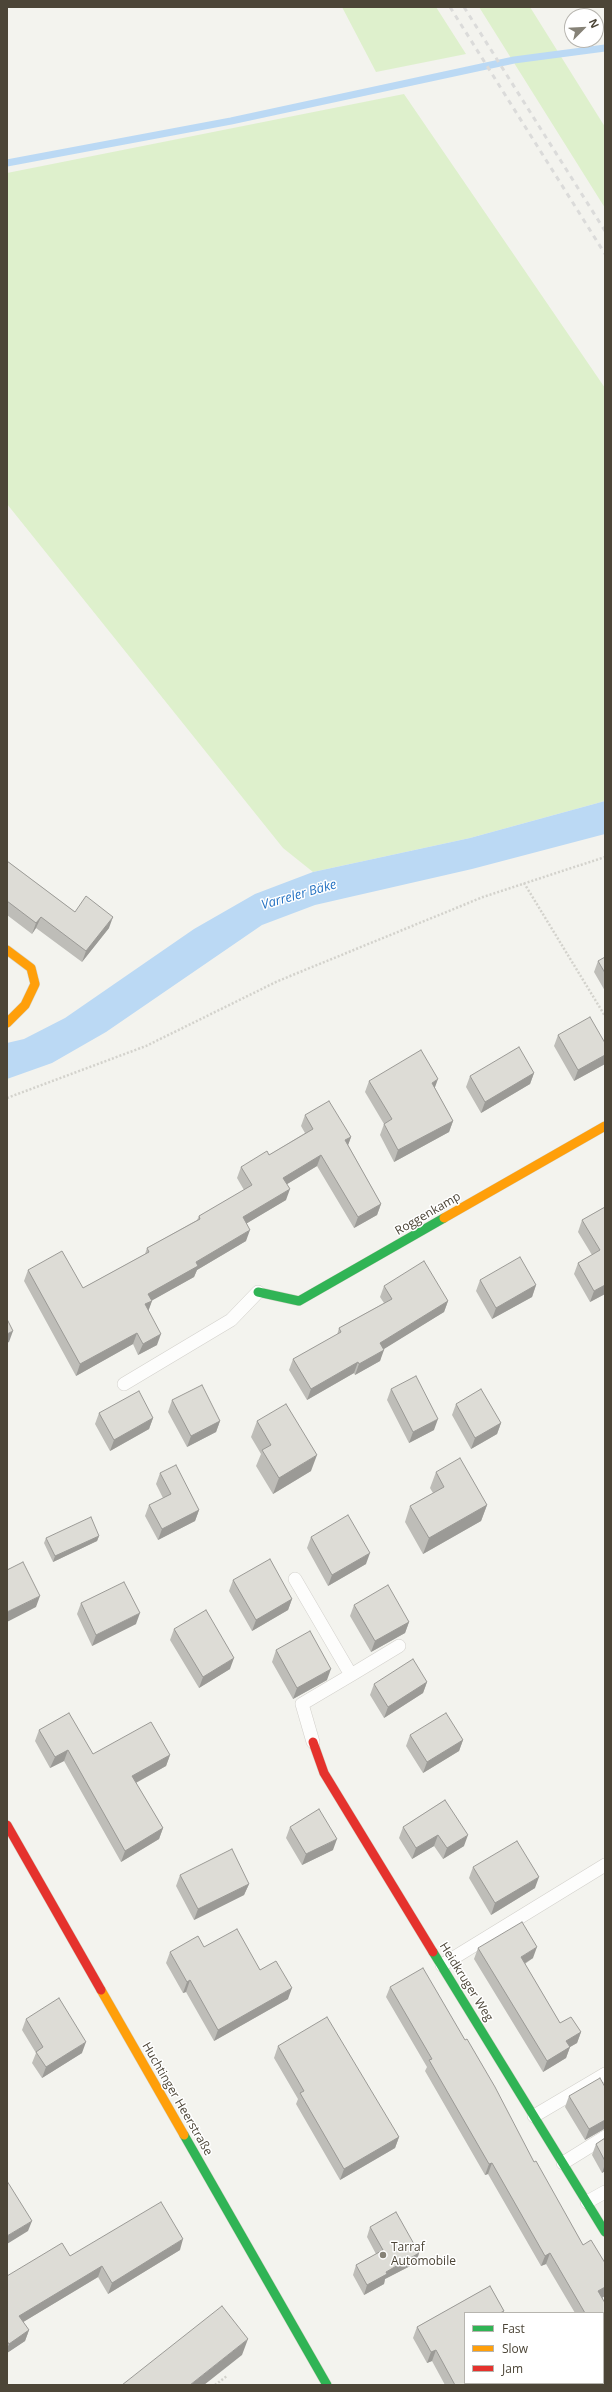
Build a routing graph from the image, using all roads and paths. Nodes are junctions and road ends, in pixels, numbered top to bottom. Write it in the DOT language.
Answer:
graph roads {
  1 [pos="605,857"];
  2 [pos="524,883"];
  3 [pos="7,950"];
  4 [pos="605,1016"];
  5 [pos="7,1023"];
  6 [pos="7,1098"];
  7 [pos="605,1126"];
  8 [pos="258,1292"];
  9 [pos="124,1384"];
  10 [pos="295,1579"];
  11 [pos="399,1646"];
  12 [pos="351,1675"];
  13 [pos="313,1742"];
  14 [pos="7,1825"];
  15 [pos="605,1865"];
  16 [pos="442,1965"];
  17 [pos="605,2074"];
  18 [pos="534,2116"];
  19 [pos="605,2137"];
  20 [pos="563,2163"];
  21 [pos="605,2192"];
  22 [pos="587,2202"];
  23 [pos="605,2232"];
  24 [pos="227,2376"];
  25 [pos="215,2385"];
  26 [pos="327,2385"];
  1 -- 2 [label="path"];
  2 -- 4 [label="path"];
  2 -- 6 [label="path"];
  3 -- 5 [label="street"];
  7 -- 8 [label="street, Roggenkamp"];
  8 -- 9 [label="lane"];
  10 -- 12 [label="lane"];
  11 -- 12 [label="lane"];
  12 -- 13 [label="lane"];
  13 -- 16 [label="street, Heidkruger Weg"];
  14 -- 26 [label="street, Huchtinger Heerstraße"];
  15 -- 16 [label="lane"];
  16 -- 18 [label="street, Heidkruger Weg"];
  17 -- 18 [label="lane"];
  18 -- 20 [label="street, Heidkruger Weg"];
  19 -- 20 [label="lane"];
  20 -- 22 [label="street, Heidkruger Weg"];
  21 -- 22 [label="lane"];
  22 -- 23 [label="street, Heidkruger Weg"];
  24 -- 25 [label="path"];
}
